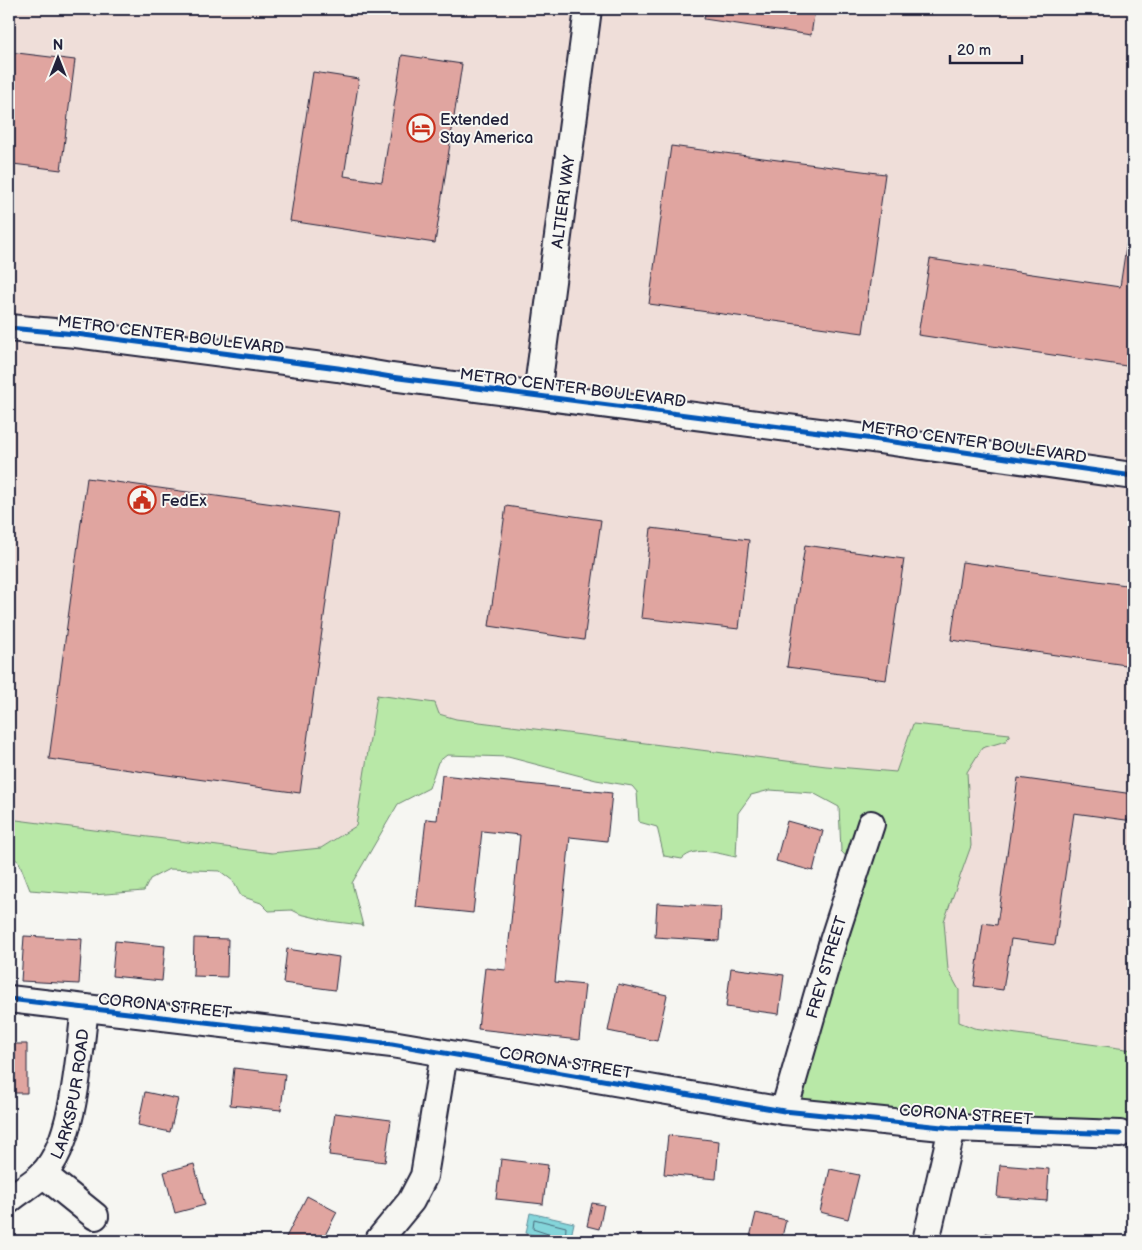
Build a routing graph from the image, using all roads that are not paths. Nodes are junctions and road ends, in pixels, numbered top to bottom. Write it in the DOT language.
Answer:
graph roads {
  1 [pos="588,9"];
  2 [pos="9,328"];
  3 [pos="537,395"];
  4 [pos="1133,476"];
  5 [pos="871,824"];
  6 [pos="9,999"];
  7 [pos="85,1008"];
  8 [pos="444,1054"];
  9 [pos="784,1111"];
  10 [pos="952,1128"];
  11 [pos="1120,1134"];
  12 [pos="43,1174"];
  13 [pos="9,1200"];
  14 [pos="95,1216"];
  15 [pos="378,1241"];
  16 [pos="926,1241"];
  1 -- 3 [label="street, ALTIERI WAY"];
  2 -- 3 [label="street, METRO CENTER BOULEVARD"];
  3 -- 4 [label="street, METRO CENTER BOULEVARD"];
  5 -- 9 [label="street, FREY STREET"];
  6 -- 7 [label="street, CORONA STREET"];
  7 -- 8 [label="street, CORONA STREET"];
  7 -- 12 [label="street, LARKSPUR ROAD"];
  8 -- 9 [label="street, CORONA STREET"];
  8 -- 15 [label="street"];
  9 -- 10 [label="street, CORONA STREET"];
  10 -- 11 [label="street, CORONA STREET"];
  10 -- 16 [label="street"];
  12 -- 13 [label="street, LARKSPUR ROAD"];
  12 -- 14 [label="street, LARKSPUR ROAD"];
}
